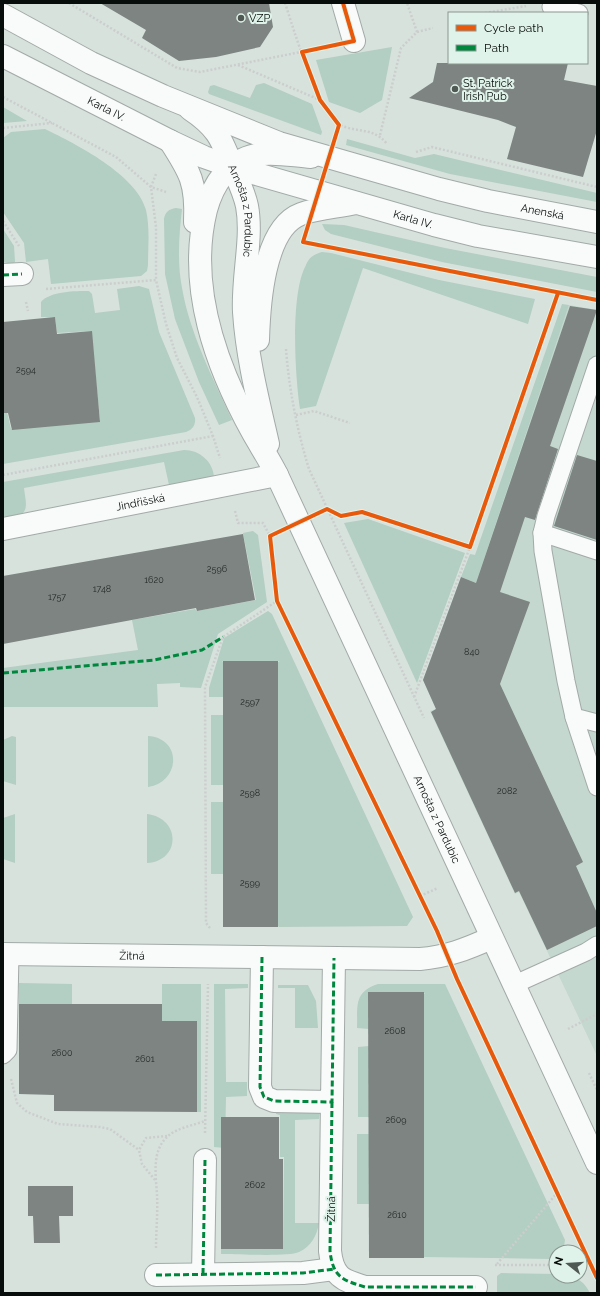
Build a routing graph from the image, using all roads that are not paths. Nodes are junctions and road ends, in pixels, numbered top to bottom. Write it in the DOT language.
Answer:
graph roads {
  1 [pos="343,3"];
  2 [pos="552,3"];
  3 [pos="574,12"];
  4 [pos="3,15"];
  5 [pos="354,41"];
  6 [pos="3,56"];
  7 [pos="184,105"];
  8 [pos="170,141"];
  9 [pos="329,158"];
  10 [pos="232,167"];
  11 [pos="356,203"];
  12 [pos="597,222"];
  13 [pos="597,257"];
  14 [pos="205,308"];
  15 [pos="597,364"];
  16 [pos="590,407"];
  17 [pos="268,443"];
  18 [pos="278,475"];
  19 [pos="3,529"];
  20 [pos="542,533"];
  21 [pos="597,551"];
  22 [pos="574,717"];
  23 [pos="597,723"];
  24 [pos="597,787"];
  25 [pos="491,938"];
  26 [pos="597,945"];
  27 [pos="6,954"];
  28 [pos="262,957"];
  29 [pos="334,958"];
  30 [pos="513,985"];
  31 [pos="6,1052"];
  32 [pos="332,1102"];
  33 [pos="205,1160"];
  34 [pos="597,1163"];
  35 [pos="334,1269"];
  36 [pos="203,1274"];
  37 [pos="156,1275"];
  38 [pos="476,1287"];
  1 -- 5 [label="street"];
  2 -- 3 [label="lane"];
  4 -- 7 [label="street"];
  6 -- 8 [label="street, Karla IV."];
  7 -- 9 [label="street"];
  7 -- 10 [label="street"];
  8 -- 10 [label="street, Karla IV."];
  8 -- 14 [label="street"];
  9 -- 10 [label="street"];
  9 -- 12 [label="street, Anenská"];
  10 -- 11 [label="street, Karla IV."];
  10 -- 14 [label="street, Arnošta z Pardubic"];
  10 -- 17 [label="street, Arnošta z Pardubic"];
  11 -- 13 [label="street, Karla IV."];
  11 -- 17 [label="street, Arnošta z Pardubic"];
  14 -- 18 [label="street, Arnošta z Pardubic"];
  15 -- 16 [label="lane"];
  16 -- 20 [label="lane"];
  17 -- 18 [label="street, Arnošta z Pardubic"];
  18 -- 19 [label="street, Jindřišská"];
  18 -- 25 [label="street, Arnošta z Pardubic"];
  20 -- 21 [label="lane"];
  20 -- 22 [label="lane"];
  22 -- 23 [label="lane"];
  22 -- 24 [label="lane"];
  25 -- 29 [label="street, Žitná"];
  25 -- 30 [label="street, Arnošta z Pardubic"];
  26 -- 30 [label="lane"];
  27 -- 28 [label="street, Žitná"];
  27 -- 31 [label="lane"];
  28 -- 29 [label="street, Žitná"];
  28 -- 32 [label="street"];
  29 -- 32 [label="street, Žitná"];
  30 -- 34 [label="street, Arnošta z Pardubic"];
  32 -- 35 [label="street, Žitná"];
  33 -- 36 [label="street"];
  35 -- 36 [label="street"];
  35 -- 38 [label="street"];
  36 -- 37 [label="street"];
}
